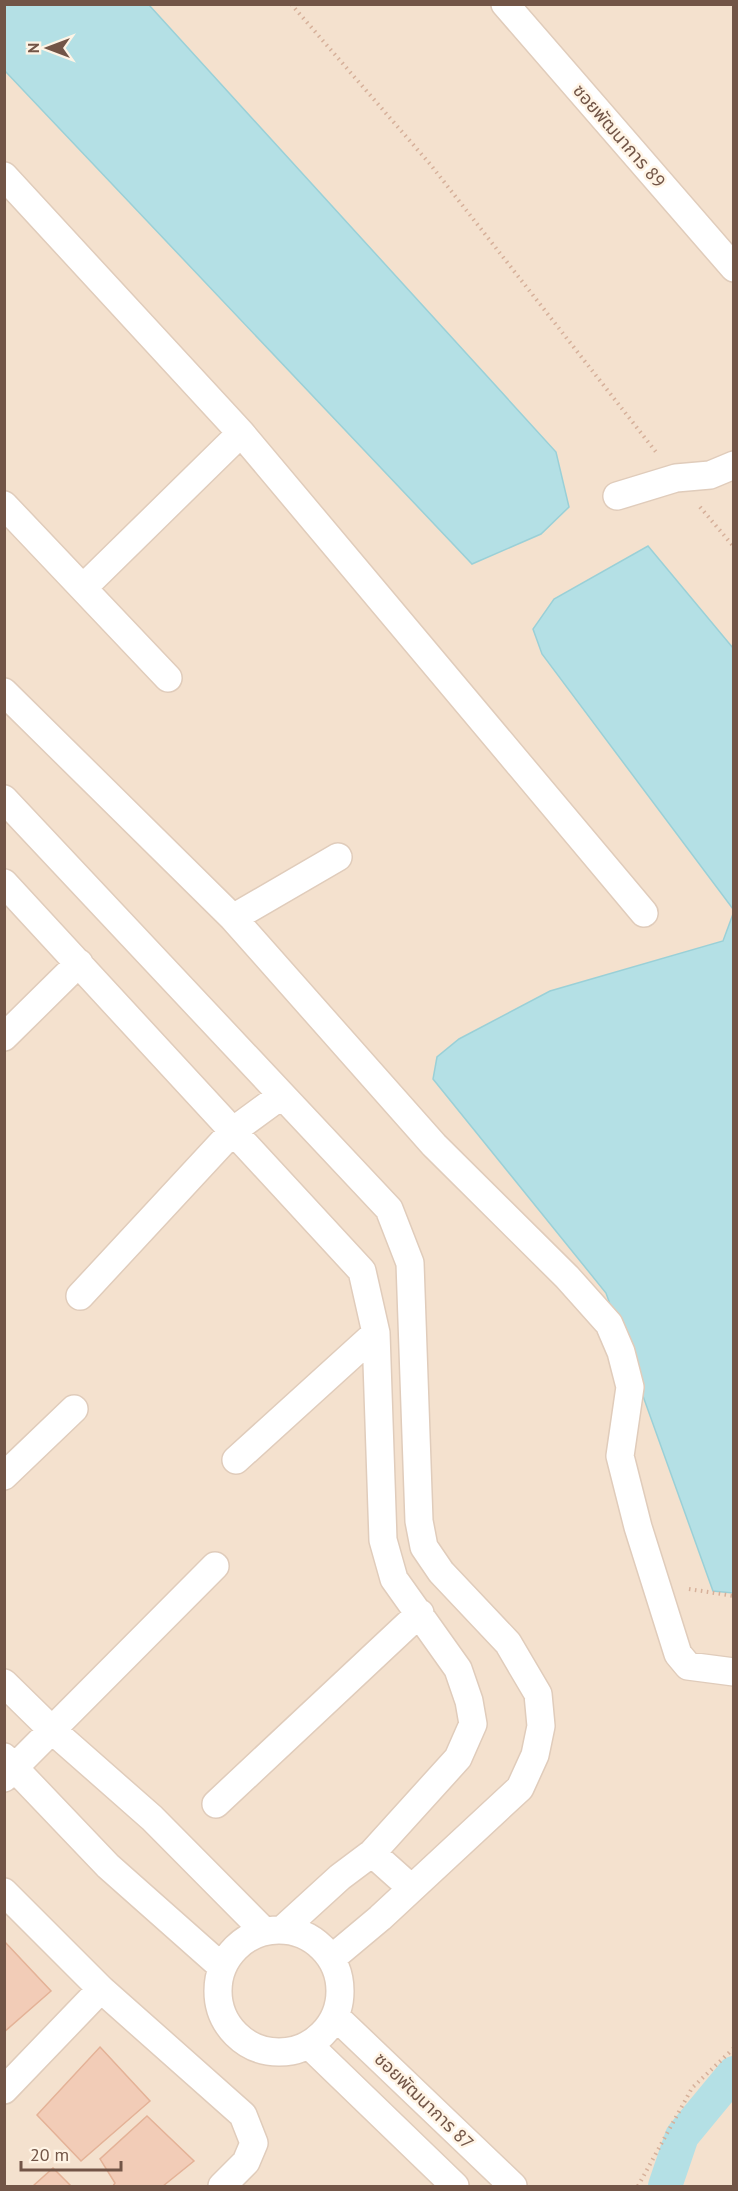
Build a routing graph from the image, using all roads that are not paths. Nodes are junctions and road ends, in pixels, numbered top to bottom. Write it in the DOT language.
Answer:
graph roads {
  1 [pos="505,4"];
  2 [pos="4,176"];
  3 [pos="734,268"];
  4 [pos="241,433"];
  5 [pos="734,465"];
  6 [pos="617,496"];
  7 [pos="4,505"];
  8 [pos="82,588"];
  9 [pos="168,678"];
  10 [pos="4,692"];
  11 [pos="4,799"];
  12 [pos="338,857"];
  13 [pos="4,883"];
  14 [pos="644,913"];
  15 [pos="233,918"];
  16 [pos="79,963"];
  17 [pos="4,1037"];
  18 [pos="282,1095"];
  19 [pos="233,1131"];
  20 [pos="80,1296"];
  21 [pos="376,1333"];
  22 [pos="74,1409"];
  23 [pos="236,1460"];
  24 [pos="4,1476"];
  25 [pos="215,1566"];
  26 [pos="420,1612"];
  27 [pos="734,1672"];
  28 [pos="4,1683"];
  29 [pos="52,1730"];
  30 [pos="8,1767"];
  31 [pos="216,1804"];
  32 [pos="372,1853"];
  33 [pos="410,1887"];
  34 [pos="4,1892"];
  35 [pos="273,1930"];
  36 [pos="331,1959"];
  37 [pos="222,1967"];
  38 [pos="102,1989"];
  39 [pos="335,2016"];
  40 [pos="309,2045"];
  41 [pos="4,2090"];
  42 [pos="222,2187"];
  43 [pos="455,2187"];
  44 [pos="513,2187"];
  1 -- 3 [label="street, ซอยพัฒนาการ 89"];
  2 -- 4 [label="street"];
  4 -- 8 [label="street"];
  4 -- 14 [label="street"];
  5 -- 6 [label="street"];
  7 -- 8 [label="street"];
  8 -- 9 [label="street"];
  10 -- 15 [label="street"];
  11 -- 18 [label="street"];
  12 -- 15 [label="street"];
  13 -- 16 [label="street"];
  15 -- 27 [label="street"];
  16 -- 17 [label="street"];
  16 -- 19 [label="street"];
  18 -- 19 [label="street"];
  18 -- 33 [label="street"];
  19 -- 20 [label="street"];
  19 -- 21 [label="street"];
  21 -- 23 [label="street"];
  21 -- 26 [label="street"];
  22 -- 24 [label="street"];
  25 -- 29 [label="street"];
  26 -- 31 [label="street"];
  26 -- 32 [label="street"];
  28 -- 29 [label="street"];
  29 -- 30 [label="street"];
  29 -- 35 [label="street"];
  30 -- 37 [label="street"];
  32 -- 33 [label="street"];
  32 -- 35 [label="street"];
  33 -- 36 [label="street"];
  34 -- 38 [label="street"];
  35 -- 36 [label="street"];
  35 -- 37 [label="street"];
  36 -- 39 [label="street"];
  37 -- 40 [label="street"];
  38 -- 41 [label="street"];
  38 -- 42 [label="street"];
  39 -- 40 [label="street"];
  39 -- 44 [label="street, ซอยพัฒนาการ 87"];
  40 -- 43 [label="street"];
}
